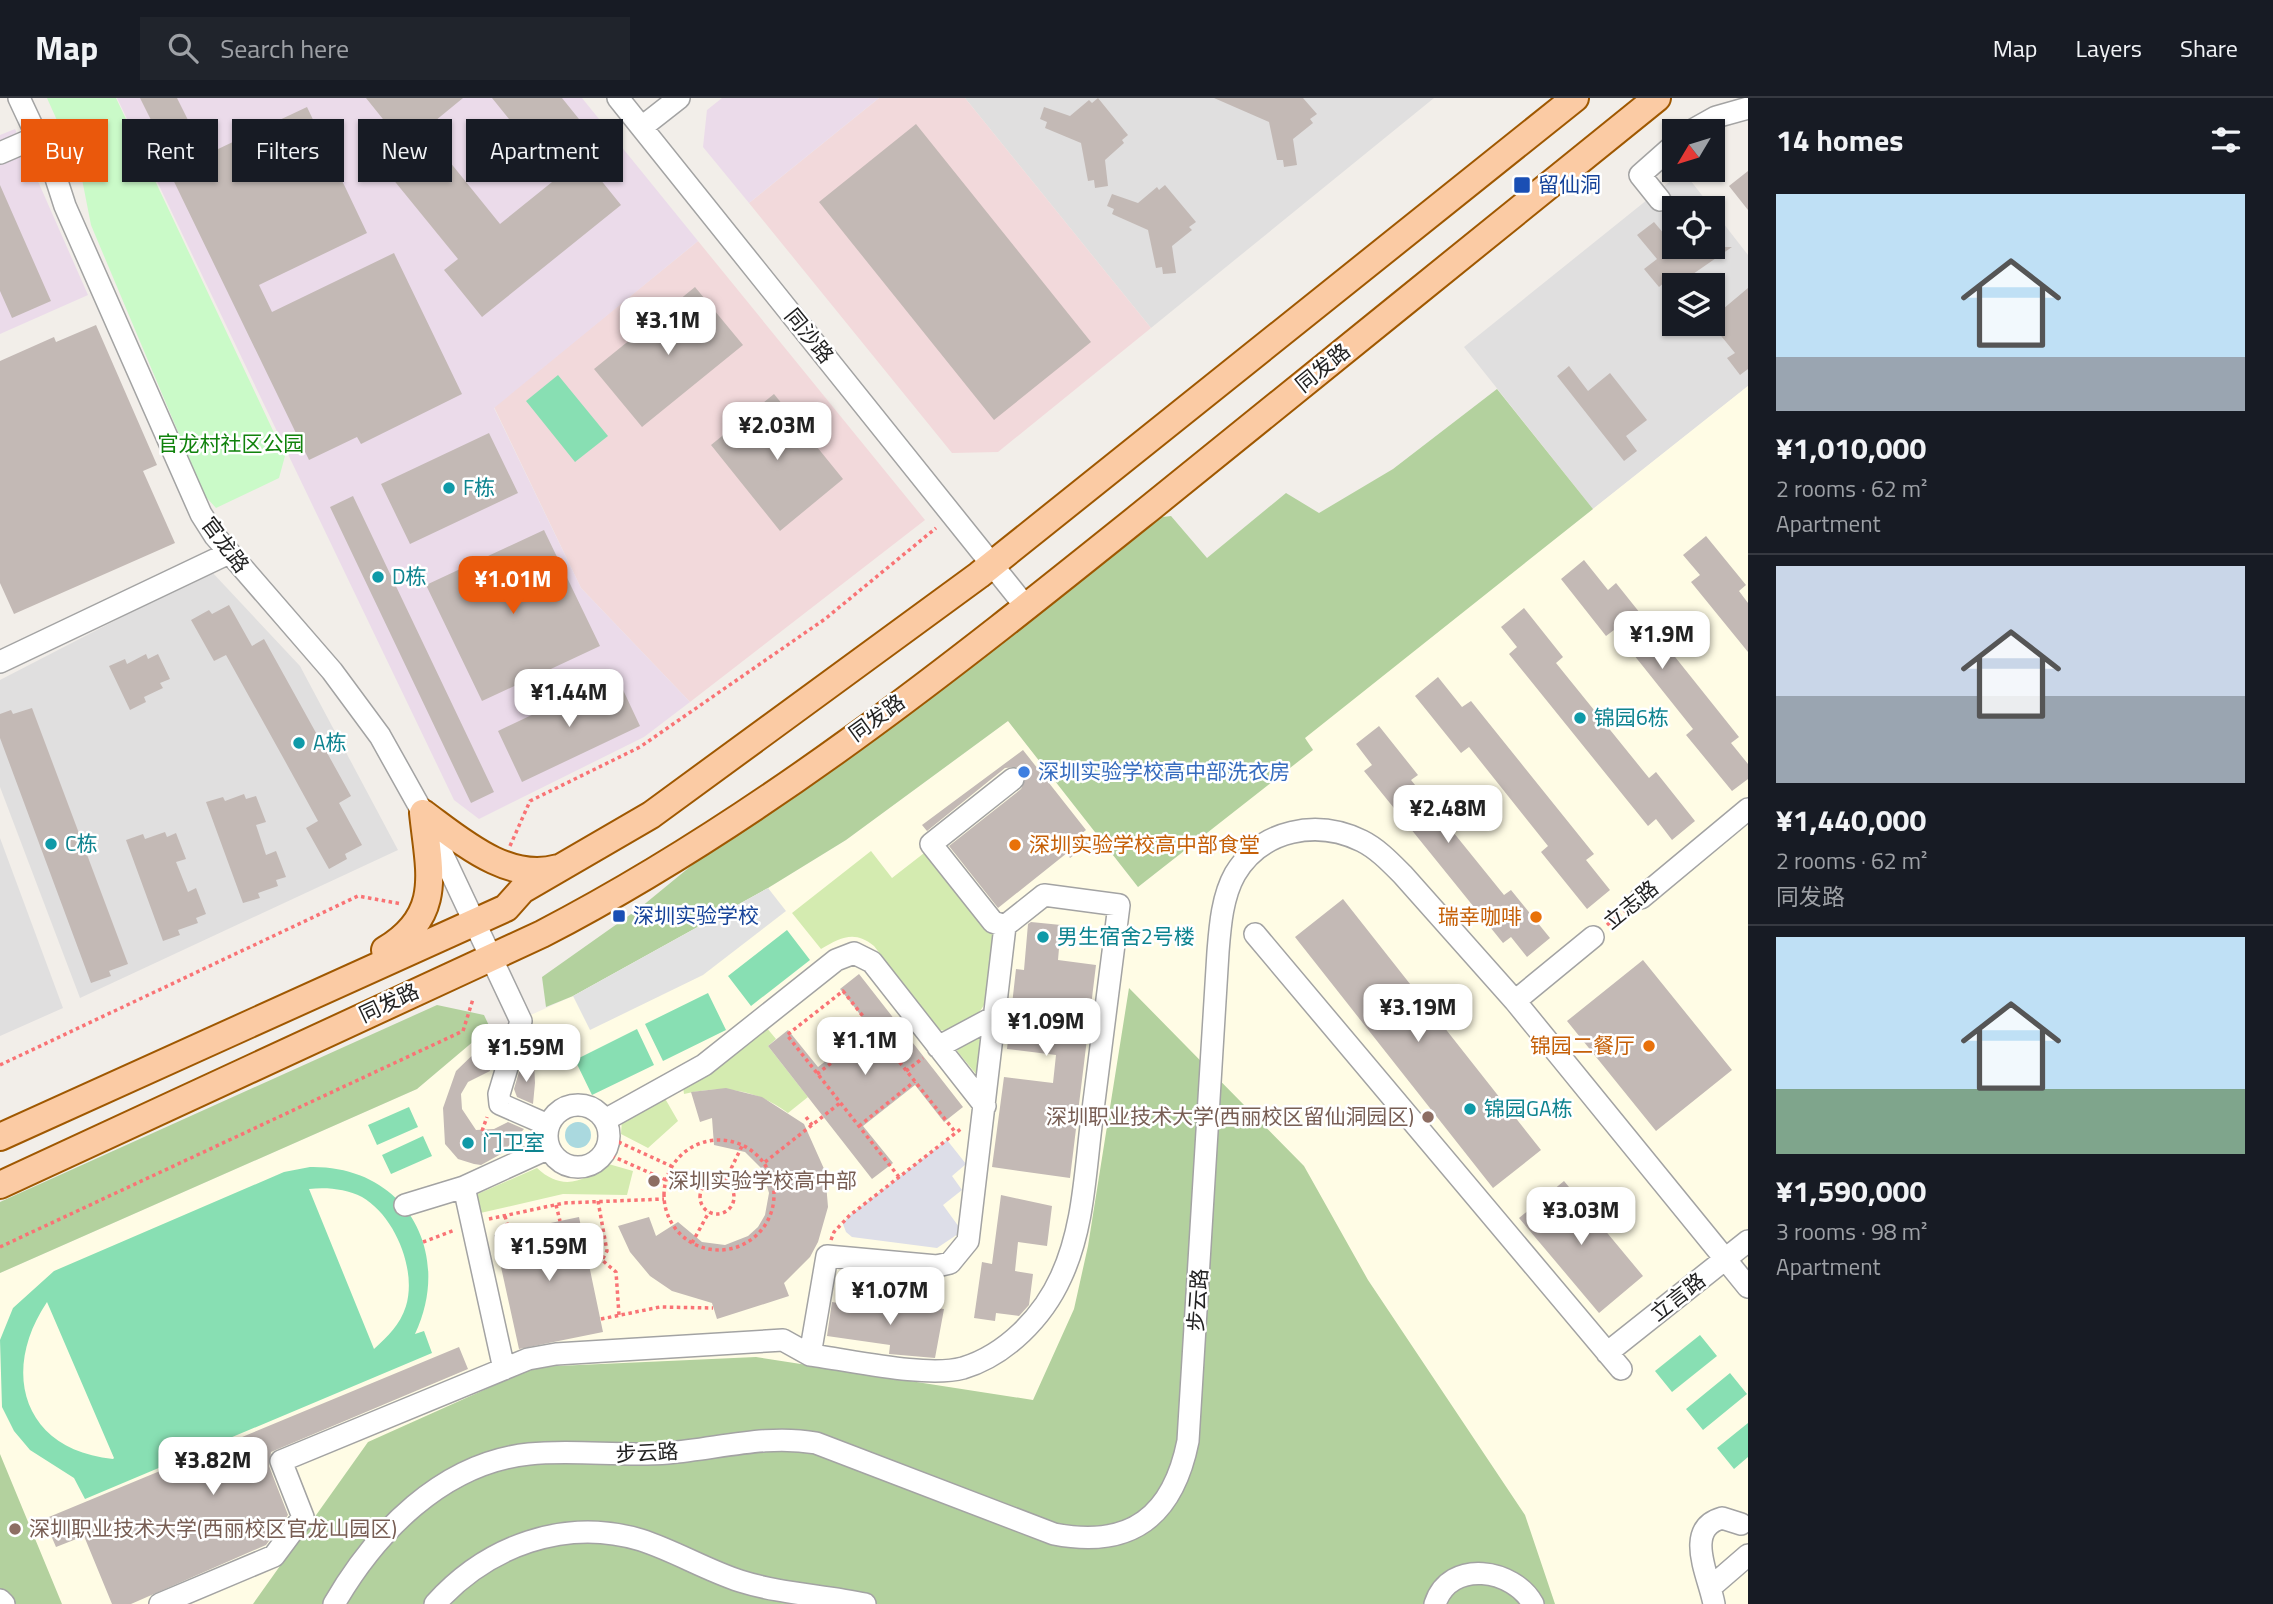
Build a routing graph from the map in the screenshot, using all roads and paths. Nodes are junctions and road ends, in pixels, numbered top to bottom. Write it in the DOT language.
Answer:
graph roads {
  1 [pos="19,98"];
  2 [pos="618,98"];
  3 [pos="679,98"];
  4 [pos="1575,98"];
  5 [pos="1657,98"];
  6 [pos="1748,108"];
  7 [pos="29,119"];
  8 [pos="1712,119"];
  9 [pos="642,127"];
  10 [pos="21,144"];
  11 [pos="0,153"];
  12 [pos="1662,156"];
  13 [pos="57,182"];
  14 [pos="1660,200"];
  15 [pos="936,528"];
  16 [pos="229,553"];
  17 [pos="992,565"];
  18 [pos="1026,607"];
  19 [pos="0,662"];
  20 [pos="1013,779"];
  21 [pos="1748,809"];
  22 [pos="423,813"];
  23 [pos="506,855"];
  24 [pos="566,865"];
  25 [pos="1641,898"];
  26 [pos="411,906"];
  27 [pos="476,921"];
  28 [pos="1005,926"];
  29 [pos="1255,934"];
  30 [pos="1593,937"];
  31 [pos="492,956"];
  32 [pos="341,980"];
  33 [pos="473,999"];
  34 [pos="1514,1001"];
  35 [pos="808,1007"];
  36 [pos="814,1014"];
  37 [pos="995,1017"];
  38 [pos="874,1030"];
  39 [pos="938,1046"];
  40 [pos="0,1065"];
  41 [pos="817,1074"];
  42 [pos="915,1082"];
  43 [pos="840,1103"];
  44 [pos="985,1108"];
  45 [pos="806,1117"];
  46 [pos="548,1125"];
  47 [pos="811,1125"];
  48 [pos="858,1126"];
  49 [pos="956,1133"];
  50 [pos="0,1137"];
  51 [pos="607,1137"];
  52 [pos="743,1144"];
  53 [pos="549,1149"];
  54 [pos="765,1162"];
  55 [pos="671,1166"];
  56 [pos="899,1177"];
  57 [pos="666,1180"];
  58 [pos="725,1181"];
  59 [pos="0,1185"];
  60 [pos="464,1187"];
  61 [pos="664,1199"];
  62 [pos="598,1201"];
  63 [pos="405,1205"];
  64 [pos="556,1205"];
  65 [pos="709,1212"];
  66 [pos="505,1216"];
  67 [pos="560,1221"];
  68 [pos="472,1223"];
  69 [pos="509,1232"];
  70 [pos="1748,1241"];
  71 [pos="423,1242"];
  72 [pos="692,1243"];
  73 [pos="0,1247"];
  74 [pos="827,1256"];
  75 [pos="1726,1259"];
  76 [pos="1748,1287"];
  77 [pos="713,1308"];
  78 [pos="619,1315"];
  79 [pos="600,1319"];
  80 [pos="810,1355"];
  81 [pos="504,1369"];
  82 [pos="1741,1524"];
  83 [pos="1748,1555"];
  84 [pos="1712,1595"];
  85 [pos="0,1600"];
  86 [pos="4,1604"];
  87 [pos="160,1604"];
  88 [pos="334,1604"];
  89 [pos="435,1604"];
  90 [pos="865,1604"];
  91 [pos="1435,1604"];
  92 [pos="1533,1604"];
  1 -- 7 [label="street, 官龙路"];
  2 -- 9 [label="street, 同沙路"];
  3 -- 9 [label="street"];
  4 -- 17 [label="main road, 同发路"];
  5 -- 18 [label="main road, 同发路"];
  6 -- 8 [label="street"];
  9 -- 17 [label="street, 同沙路"];
  10 -- 11 [label="street"];
  12 -- 14 [label="street"];
  13 -- 16 [label="street, 官龙路"];
  15 -- 23 [label="path"];
  16 -- 19 [label="street"];
  16 -- 22 [label="street, 官龙路"];
  17 -- 18 [label="street, 同沙路"];
  17 -- 24 [label="main road, 同发路"];
  18 -- 31 [label="main road, 同发路"];
  20 -- 28 [label="street"];
  21 -- 25 [label="street, 立志路"];
  22 -- 24 [label="main road"];
  22 -- 27 [label="street, 官龙路"];
  22 -- 32 [label="main road"];
  24 -- 27 [label="main road, 同发路"];
  25 -- 30 [label="path, 立志路"];
  26 -- 40 [label="path"];
  27 -- 31 [label="street, 官龙路"];
  27 -- 32 [label="main road, 同发路"];
  28 -- 37 [label="street"];
  28 -- 80 [label="street"];
  29 -- 75 [label="street, 立言路"];
  30 -- 34 [label="street, 立志路"];
  31 -- 46 [label="street, 官龙路"];
  31 -- 59 [label="main road, 同发路"];
  32 -- 50 [label="main road, 同发路"];
  33 -- 73 [label="path"];
  34 -- 75 [label="street, 步云路"];
  34 -- 88 [label="street, 步云路"];
  35 -- 36 [label="path"];
  36 -- 38 [label="path"];
  36 -- 41 [label="path"];
  37 -- 39 [label="street"];
  37 -- 44 [label="street"];
  38 -- 41 [label="path"];
  38 -- 42 [label="path"];
  39 -- 44 [label="street"];
  39 -- 51 [label="street"];
  41 -- 43 [label="path"];
  42 -- 48 [label="path"];
  42 -- 49 [label="path"];
  43 -- 47 [label="path"];
  43 -- 48 [label="path"];
  44 -- 49 [label="path"];
  44 -- 74 [label="street"];
  45 -- 47 [label="path"];
  46 -- 51 [label="street"];
  46 -- 53 [label="street"];
  47 -- 54 [label="path"];
  48 -- 56 [label="path"];
  49 -- 56 [label="path"];
  51 -- 53 [label="street"];
  51 -- 55 [label="path"];
  51 -- 57 [label="path"];
  52 -- 54 [label="path"];
  52 -- 55 [label="path"];
  52 -- 58 [label="path"];
  53 -- 60 [label="street"];
  54 -- 72 [label="path"];
  55 -- 57 [label="path"];
  56 -- 74 [label="path"];
  57 -- 61 [label="path"];
  58 -- 65 [label="path"];
  58 -- 65 [label="path"];
  60 -- 63 [label="street"];
  60 -- 68 [label="street"];
  61 -- 62 [label="path"];
  61 -- 72 [label="path"];
  62 -- 64 [label="path"];
  62 -- 78 [label="path"];
  64 -- 66 [label="path"];
  64 -- 67 [label="path"];
  65 -- 72 [label="path"];
  66 -- 68 [label="path"];
  66 -- 69 [label="path"];
  68 -- 71 [label="path"];
  68 -- 81 [label="street"];
  70 -- 75 [label="street, 立言路"];
  74 -- 80 [label="street"];
  75 -- 76 [label="street, 步云路"];
  77 -- 78 [label="path"];
  78 -- 79 [label="path"];
  80 -- 81 [label="street"];
  81 -- 87 [label="street"];
  82 -- 84 [label="street"];
  83 -- 84 [label="street"];
  85 -- 86 [label="street"];
  89 -- 90 [label="street"];
  91 -- 92 [label="street"];
}
